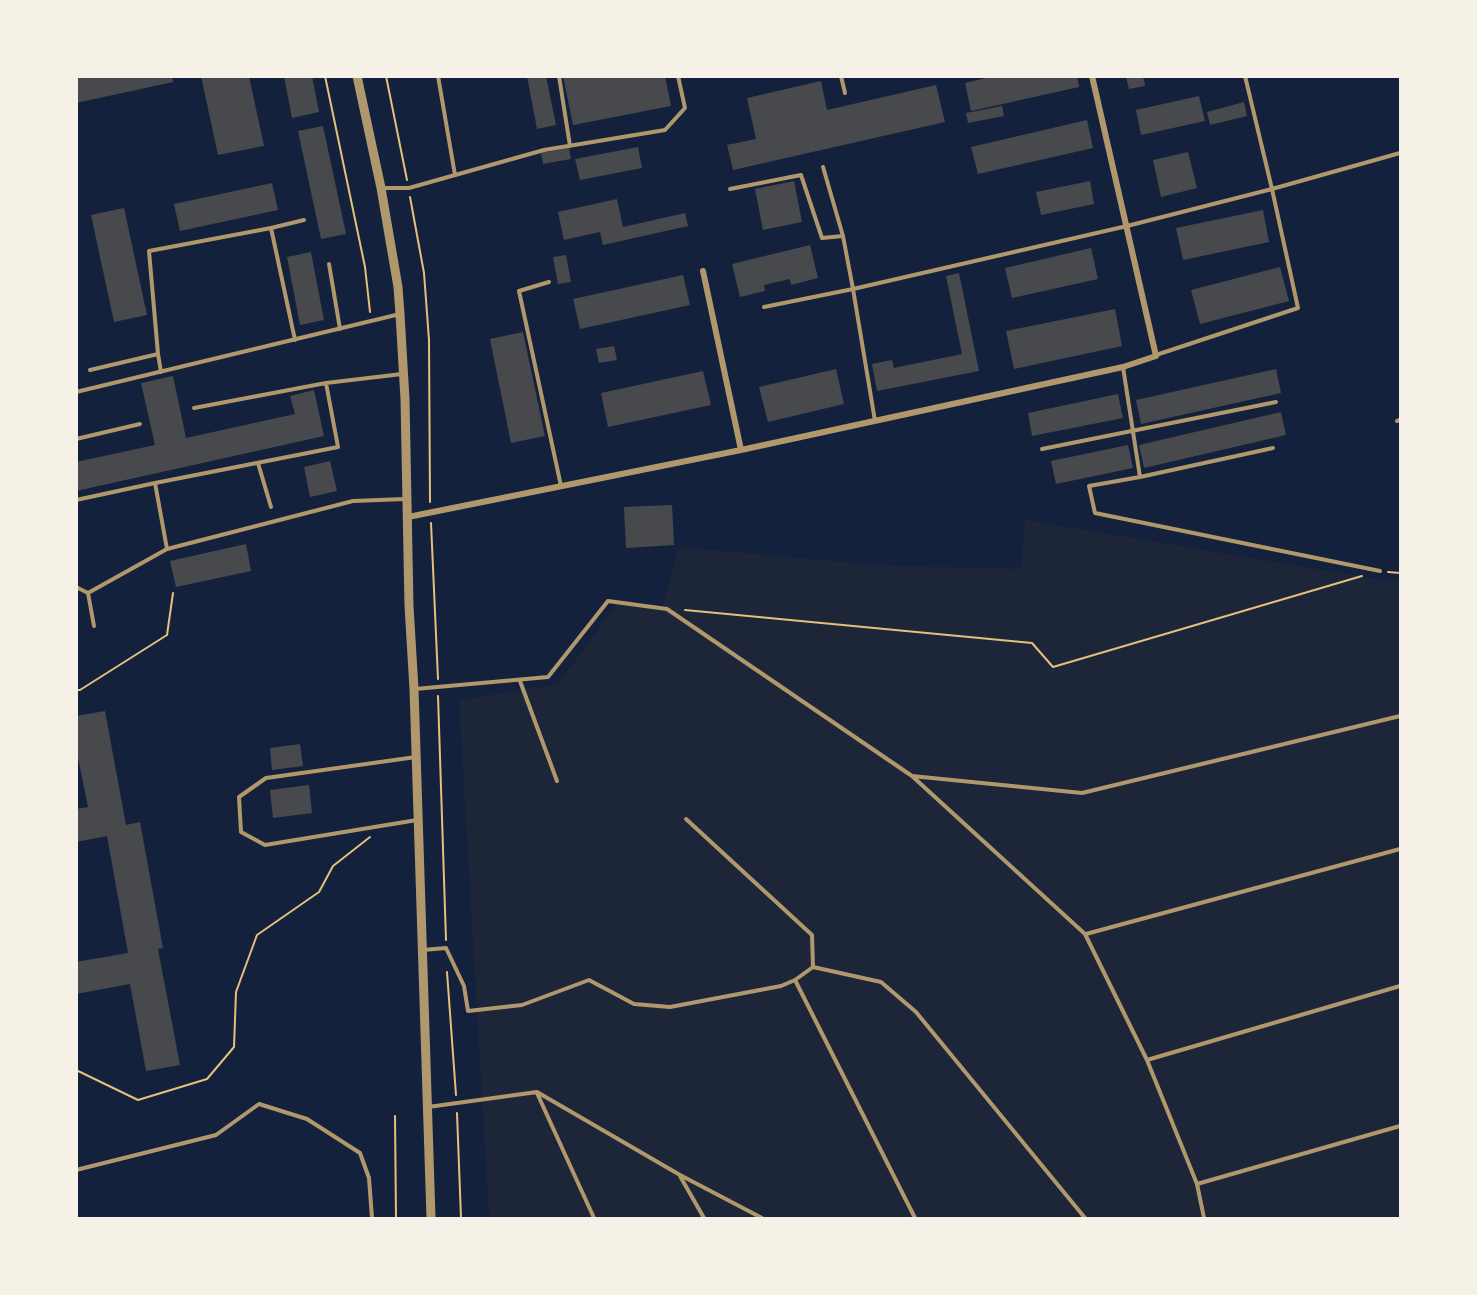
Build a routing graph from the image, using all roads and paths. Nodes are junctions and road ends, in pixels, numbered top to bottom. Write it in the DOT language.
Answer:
graph roads {
  1 [pos="325,76"];
  2 [pos="357,76"];
  3 [pos="386,76"];
  4 [pos="438,76"];
  5 [pos="559,76"];
  6 [pos="678,76"];
  7 [pos="841,76"];
  8 [pos="1092,76"];
  9 [pos="1245,76"];
  10 [pos="845,93"];
  11 [pos="570,146"];
  12 [pos="1401,153"];
  13 [pos="823,167"];
  14 [pos="455,175"];
  15 [pos="381,188"];
  16 [pos="409,188"];
  17 [pos="730,189"];
  18 [pos="1272,189"];
  19 [pos="304,220"];
  20 [pos="1127,226"];
  21 [pos="272,228"];
  22 [pos="843,237"];
  23 [pos="329,264"];
  24 [pos="703,271"];
  25 [pos="549,282"];
  26 [pos="854,289"];
  27 [pos="764,307"];
  28 [pos="400,314"];
  29 [pos="371,321"];
  30 [pos="340,329"];
  31 [pos="295,340"];
  32 [pos="158,354"];
  33 [pos="1156,356"];
  34 [pos="1123,367"];
  35 [pos="90,370"];
  36 [pos="162,372"];
  37 [pos="403,374"];
  38 [pos="326,383"];
  39 [pos="76,392"];
  40 [pos="1276,402"];
  41 [pos="194,408"];
  42 [pos="876,421"];
  43 [pos="140,424"];
  44 [pos="1134,431"];
  45 [pos="76,439"];
  46 [pos="1273,448"];
  47 [pos="1042,449"];
  48 [pos="741,450"];
  49 [pos="258,463"];
  50 [pos="1140,477"];
  51 [pos="155,483"];
  52 [pos="561,486"];
  53 [pos="407,499"];
  54 [pos="76,500"];
  55 [pos="271,507"];
  56 [pos="430,511"];
  57 [pos="408,517"];
  58 [pos="167,549"];
  59 [pos="1380,571"];
  60 [pos="1401,573"];
  61 [pos="76,587"];
  62 [pos="88,593"];
  63 [pos="173,593"];
  64 [pos="667,609"];
  65 [pos="94,626"];
  66 [pos="520,681"];
  67 [pos="438,687"];
  68 [pos="414,689"];
  69 [pos="76,690"];
  70 [pos="1401,716"];
  71 [pos="417,757"];
  72 [pos="912,776"];
  73 [pos="557,781"];
  74 [pos="686,819"];
  75 [pos="418,820"];
  76 [pos="385,825"];
  77 [pos="1401,849"];
  78 [pos="1085,934"];
  79 [pos="446,948"];
  80 [pos="422,950"];
  81 [pos="813,966"];
  82 [pos="447,970"];
  83 [pos="795,980"];
  84 [pos="1401,986"];
  85 [pos="1147,1060"];
  86 [pos="76,1070"];
  87 [pos="537,1092"];
  88 [pos="456,1104"];
  89 [pos="428,1107"];
  90 [pos="395,1116"];
  91 [pos="1401,1126"];
  92 [pos="76,1170"];
  93 [pos="680,1175"];
  94 [pos="1197,1184"];
  95 [pos="372,1218"];
  96 [pos="396,1218"];
  97 [pos="431,1218"];
  98 [pos="461,1218"];
  99 [pos="594,1218"];
  100 [pos="704,1218"];
  101 [pos="762,1218"];
  102 [pos="915,1218"];
  103 [pos="1085,1218"];
  104 [pos="1204,1218"];
  1 -- 29 [label="path"];
  2 -- 15 [label="street"];
  3 -- 16 [label="path"];
  4 -- 14 [label="lane"];
  5 -- 11 [label="lane"];
  6 -- 11 [label="lane"];
  7 -- 10 [label="lane"];
  8 -- 20 [label="street"];
  9 -- 18 [label="lane"];
  11 -- 14 [label="lane"];
  12 -- 18 [label="lane"];
  13 -- 22 [label="lane"];
  14 -- 16 [label="lane"];
  15 -- 16 [label="lane"];
  15 -- 28 [label="street"];
  16 -- 56 [label="path"];
  17 -- 22 [label="lane"];
  18 -- 20 [label="lane"];
  18 -- 33 [label="lane"];
  19 -- 21 [label="lane"];
  20 -- 26 [label="lane"];
  20 -- 33 [label="street"];
  21 -- 31 [label="lane"];
  21 -- 32 [label="lane"];
  22 -- 26 [label="lane"];
  23 -- 30 [label="lane"];
  24 -- 48 [label="street"];
  25 -- 52 [label="lane"];
  26 -- 27 [label="lane"];
  26 -- 42 [label="lane"];
  28 -- 29 [label="lane"];
  28 -- 37 [label="street"];
  29 -- 30 [label="lane"];
  30 -- 31 [label="lane"];
  31 -- 36 [label="lane"];
  32 -- 35 [label="lane"];
  32 -- 36 [label="lane"];
  33 -- 34 [label="street"];
  34 -- 42 [label="street"];
  34 -- 44 [label="lane"];
  36 -- 39 [label="lane"];
  37 -- 38 [label="lane"];
  37 -- 53 [label="street"];
  38 -- 41 [label="lane"];
  38 -- 49 [label="lane"];
  40 -- 44 [label="lane"];
  42 -- 48 [label="street"];
  43 -- 45 [label="lane"];
  44 -- 47 [label="lane"];
  44 -- 50 [label="lane"];
  46 -- 50 [label="lane"];
  48 -- 52 [label="street"];
  49 -- 51 [label="lane"];
  49 -- 55 [label="lane"];
  50 -- 59 [label="lane"];
  51 -- 54 [label="lane"];
  51 -- 58 [label="lane"];
  52 -- 56 [label="street"];
  53 -- 57 [label="street"];
  53 -- 58 [label="lane"];
  56 -- 57 [label="street"];
  56 -- 67 [label="path"];
  57 -- 68 [label="street"];
  58 -- 62 [label="lane"];
  59 -- 60 [label="path"];
  59 -- 64 [label="path"];
  61 -- 62 [label="lane"];
  62 -- 65 [label="lane"];
  63 -- 69 [label="path"];
  64 -- 66 [label="lane"];
  64 -- 72 [label="lane"];
  66 -- 67 [label="lane"];
  66 -- 73 [label="lane"];
  67 -- 68 [label="lane"];
  67 -- 79 [label="path"];
  68 -- 71 [label="street"];
  70 -- 72 [label="lane"];
  71 -- 75 [label="street"];
  71 -- 76 [label="lane"];
  72 -- 78 [label="lane"];
  74 -- 81 [label="lane"];
  75 -- 76 [label="lane"];
  75 -- 80 [label="street"];
  76 -- 86 [label="path"];
  77 -- 78 [label="lane"];
  78 -- 85 [label="lane"];
  79 -- 80 [label="lane"];
  79 -- 83 [label="lane"];
  80 -- 89 [label="street"];
  81 -- 83 [label="lane"];
  81 -- 103 [label="lane"];
  82 -- 88 [label="path"];
  83 -- 102 [label="lane"];
  84 -- 85 [label="lane"];
  85 -- 94 [label="lane"];
  87 -- 88 [label="lane"];
  87 -- 93 [label="lane"];
  87 -- 99 [label="lane"];
  88 -- 89 [label="lane"];
  88 -- 98 [label="path"];
  89 -- 97 [label="street"];
  90 -- 96 [label="path"];
  91 -- 94 [label="lane"];
  92 -- 95 [label="lane"];
  93 -- 100 [label="lane"];
  93 -- 101 [label="lane"];
  94 -- 104 [label="lane"];
}
